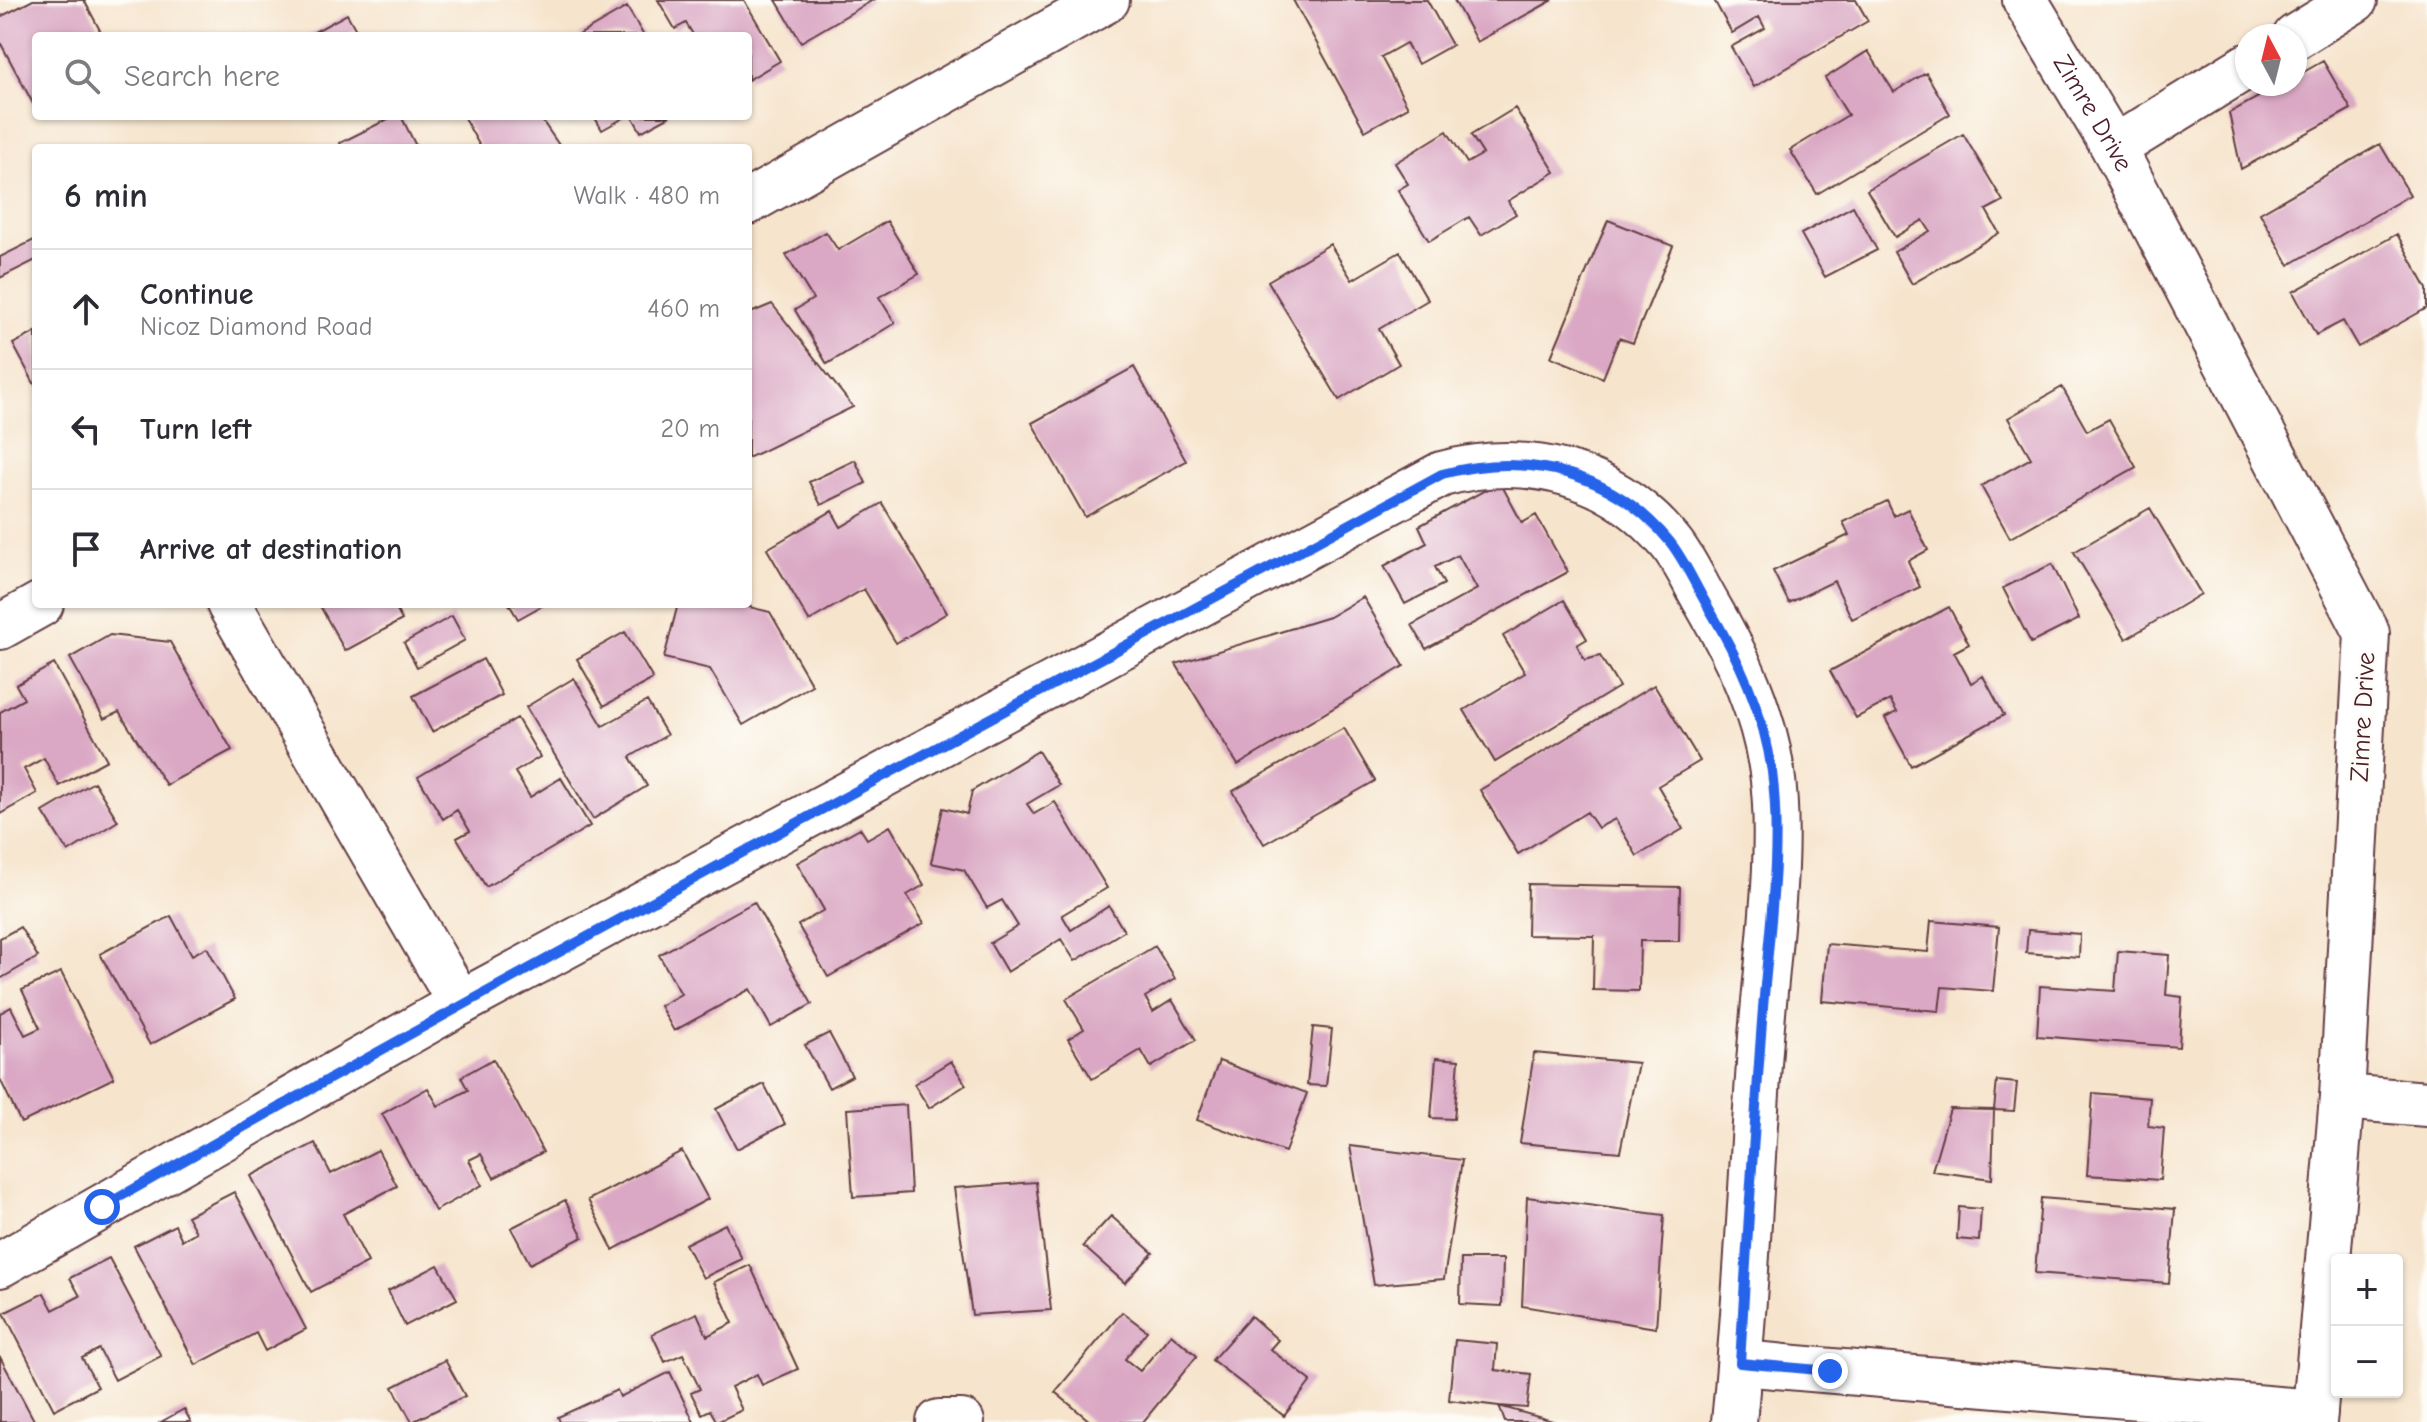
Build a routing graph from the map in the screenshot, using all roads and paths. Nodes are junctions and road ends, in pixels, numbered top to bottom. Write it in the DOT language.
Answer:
graph roads {
  1 [pos="1107,0"];
  2 [pos="2025,0"];
  3 [pos="2355,0"];
  4 [pos="2307,30"];
  5 [pos="2235,73"];
  6 [pos="2114,148"];
  7 [pos="752,200"];
  8 [pos="34,608"];
  9 [pos="231,608"];
  10 [pos="0,627"];
  11 [pos="460,1003"];
  12 [pos="2342,1097"];
  13 [pos="2427,1104"];
  14 [pos="0,1265"];
  15 [pos="1740,1363"];
  16 [pos="2314,1417"];
  17 [pos="939,1422"];
  18 [pos="962,1422"];
  19 [pos="1734,1422"];
  1 -- 7 [label="street"];
  2 -- 6 [label="street, Zimre Drive"];
  3 -- 4 [label="street"];
  5 -- 6 [label="street"];
  6 -- 12 [label="street, Zimre Drive"];
  8 -- 10 [label="street"];
  9 -- 11 [label="street"];
  11 -- 14 [label="street"];
  11 -- 15 [label="street"];
  12 -- 13 [label="street"];
  12 -- 16 [label="street, Zimre Drive"];
  15 -- 16 [label="street"];
  15 -- 19 [label="street"];
  17 -- 18 [label="street"];
}
